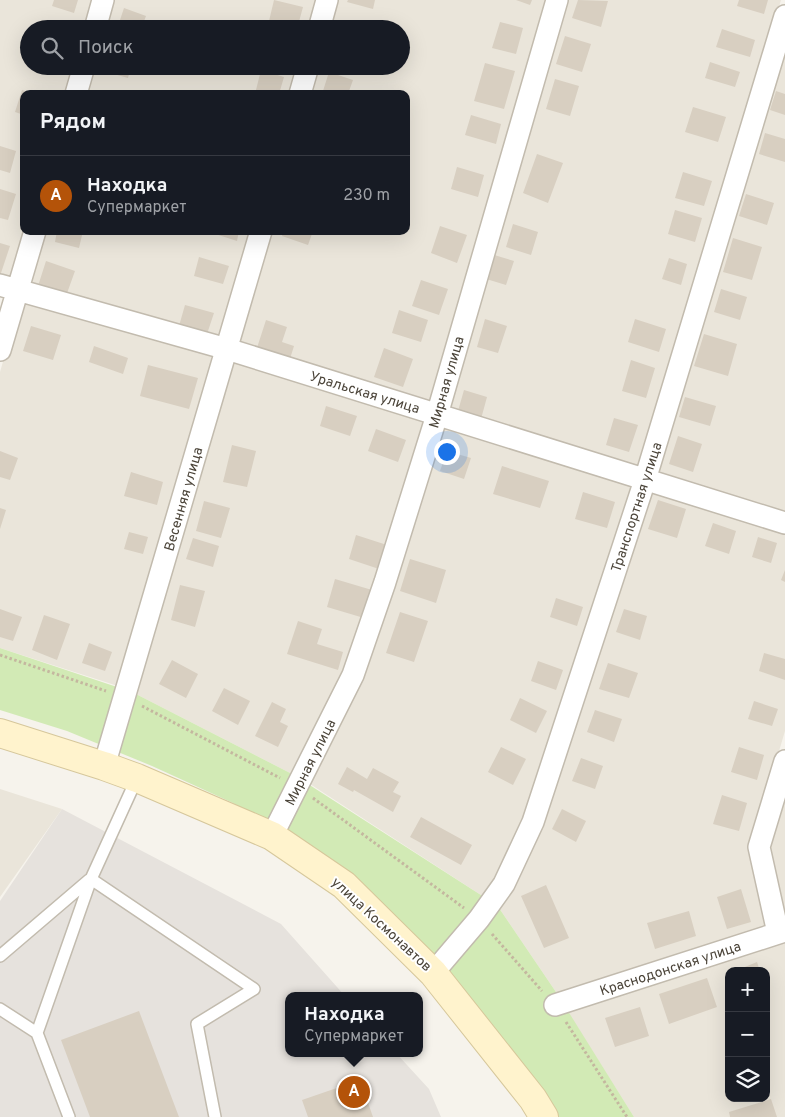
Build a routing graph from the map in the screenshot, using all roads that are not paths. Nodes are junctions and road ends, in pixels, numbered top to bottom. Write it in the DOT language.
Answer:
graph roads {
  1 [pos="103,0"];
  2 [pos="327,0"];
  3 [pos="556,0"];
  4 [pos="785,16"];
  5 [pos="97,20"];
  6 [pos="321,20"];
  7 [pos="81,75"];
  8 [pos="305,75"];
  9 [pos="77,90"];
  10 [pos="301,90"];
  11 [pos="33,235"];
  12 [pos="259,235"];
  13 [pos="9,288"];
  14 [pos="226,349"];
  15 [pos="0,350"];
  16 [pos="437,414"];
  17 [pos="645,480"];
  18 [pos="785,523"];
  19 [pos="0,733"];
  20 [pos="785,761"];
  21 [pos="104,766"];
  22 [pos="137,778"];
  23 [pos="272,836"];
  24 [pos="91,879"];
  25 [pos="782,932"];
  26 [pos="0,956"];
  27 [pos="434,973"];
  28 [pos="555,1005"];
  29 [pos="0,1009"];
  30 [pos="37,1033"];
  31 [pos="69,1117"];
  32 [pos="215,1117"];
  33 [pos="544,1117"];
  1 -- 5 [label="street"];
  2 -- 6 [label="street"];
  3 -- 16 [label="street, Мирная улица"];
  4 -- 17 [label="street, Транспортная улица"];
  7 -- 9 [label="street"];
  8 -- 10 [label="street"];
  11 -- 13 [label="street"];
  12 -- 14 [label="street, Весенняя улица"];
  13 -- 14 [label="street, Уральская улица"];
  13 -- 15 [label="street"];
  14 -- 16 [label="street, Уральская улица"];
  14 -- 21 [label="street, Весенняя улица"];
  16 -- 17 [label="street, Уральская улица"];
  16 -- 23 [label="street, Мирная улица"];
  17 -- 18 [label="street, Уральская улица"];
  17 -- 27 [label="street, Транспортная улица"];
  19 -- 21 [label="main road, улица Космонавтов"];
  20 -- 25 [label="street"];
  21 -- 22 [label="main road, улица Космонавтов"];
  22 -- 23 [label="main road, улица Космонавтов"];
  22 -- 24 [label="lane"];
  23 -- 27 [label="main road, улица Космонавтов"];
  24 -- 26 [label="lane"];
  24 -- 30 [label="lane"];
  24 -- 32 [label="lane"];
  25 -- 28 [label="street, Краснодонская улица"];
  27 -- 33 [label="main road, улица Космонавтов"];
  29 -- 30 [label="lane"];
  30 -- 31 [label="lane"];
}
